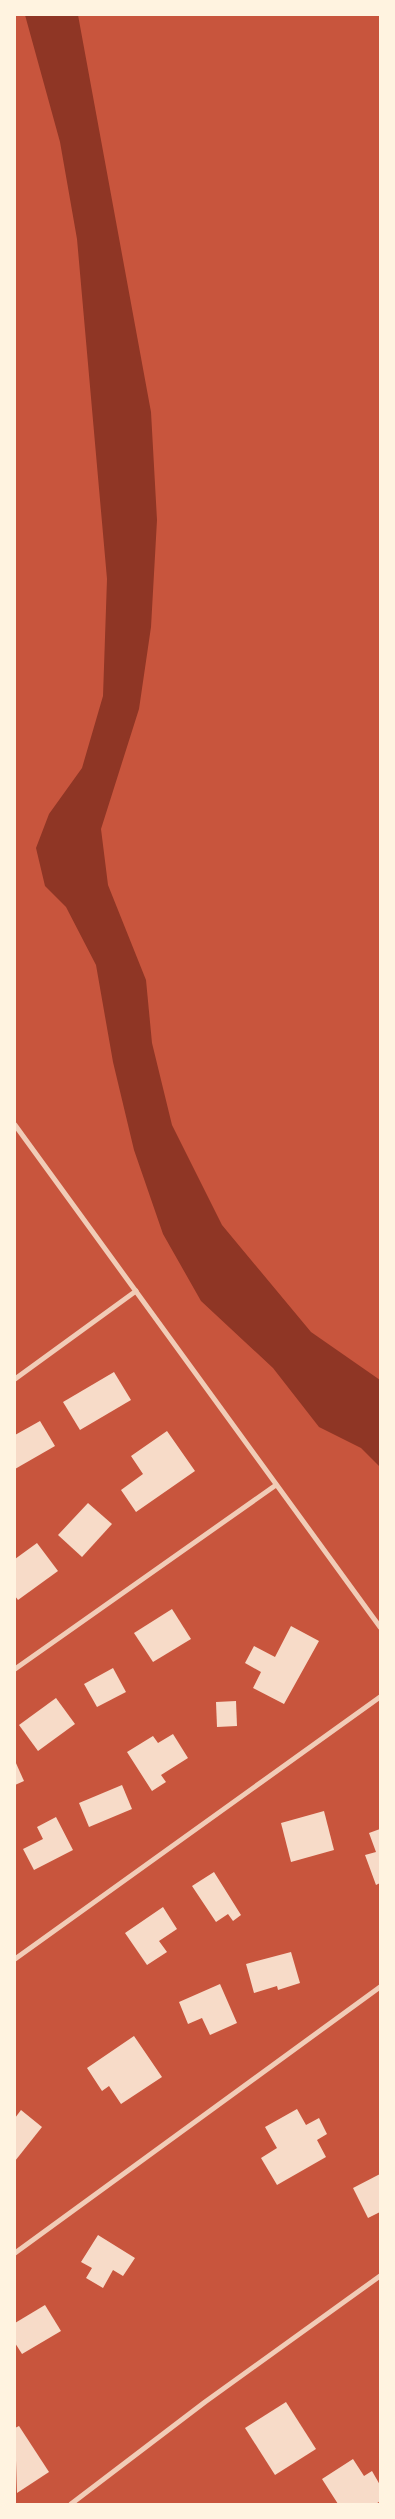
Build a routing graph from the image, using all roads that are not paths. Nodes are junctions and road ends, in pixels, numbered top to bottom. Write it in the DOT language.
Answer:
graph roads {
  1 [pos="15,1125"];
  2 [pos="136,1292"];
  3 [pos="15,1379"];
  4 [pos="276,1485"];
  5 [pos="380,1627"];
  6 [pos="15,1669"];
  7 [pos="380,1697"];
  8 [pos="15,1959"];
  9 [pos="380,1987"];
  10 [pos="15,2253"];
  11 [pos="380,2276"];
  12 [pos="71,2504"];
  1 -- 2 [label="street"];
  2 -- 3 [label="street"];
  2 -- 4 [label="street"];
  4 -- 5 [label="street"];
  4 -- 6 [label="street"];
  7 -- 8 [label="street"];
  9 -- 10 [label="street"];
  11 -- 12 [label="street"];
}
